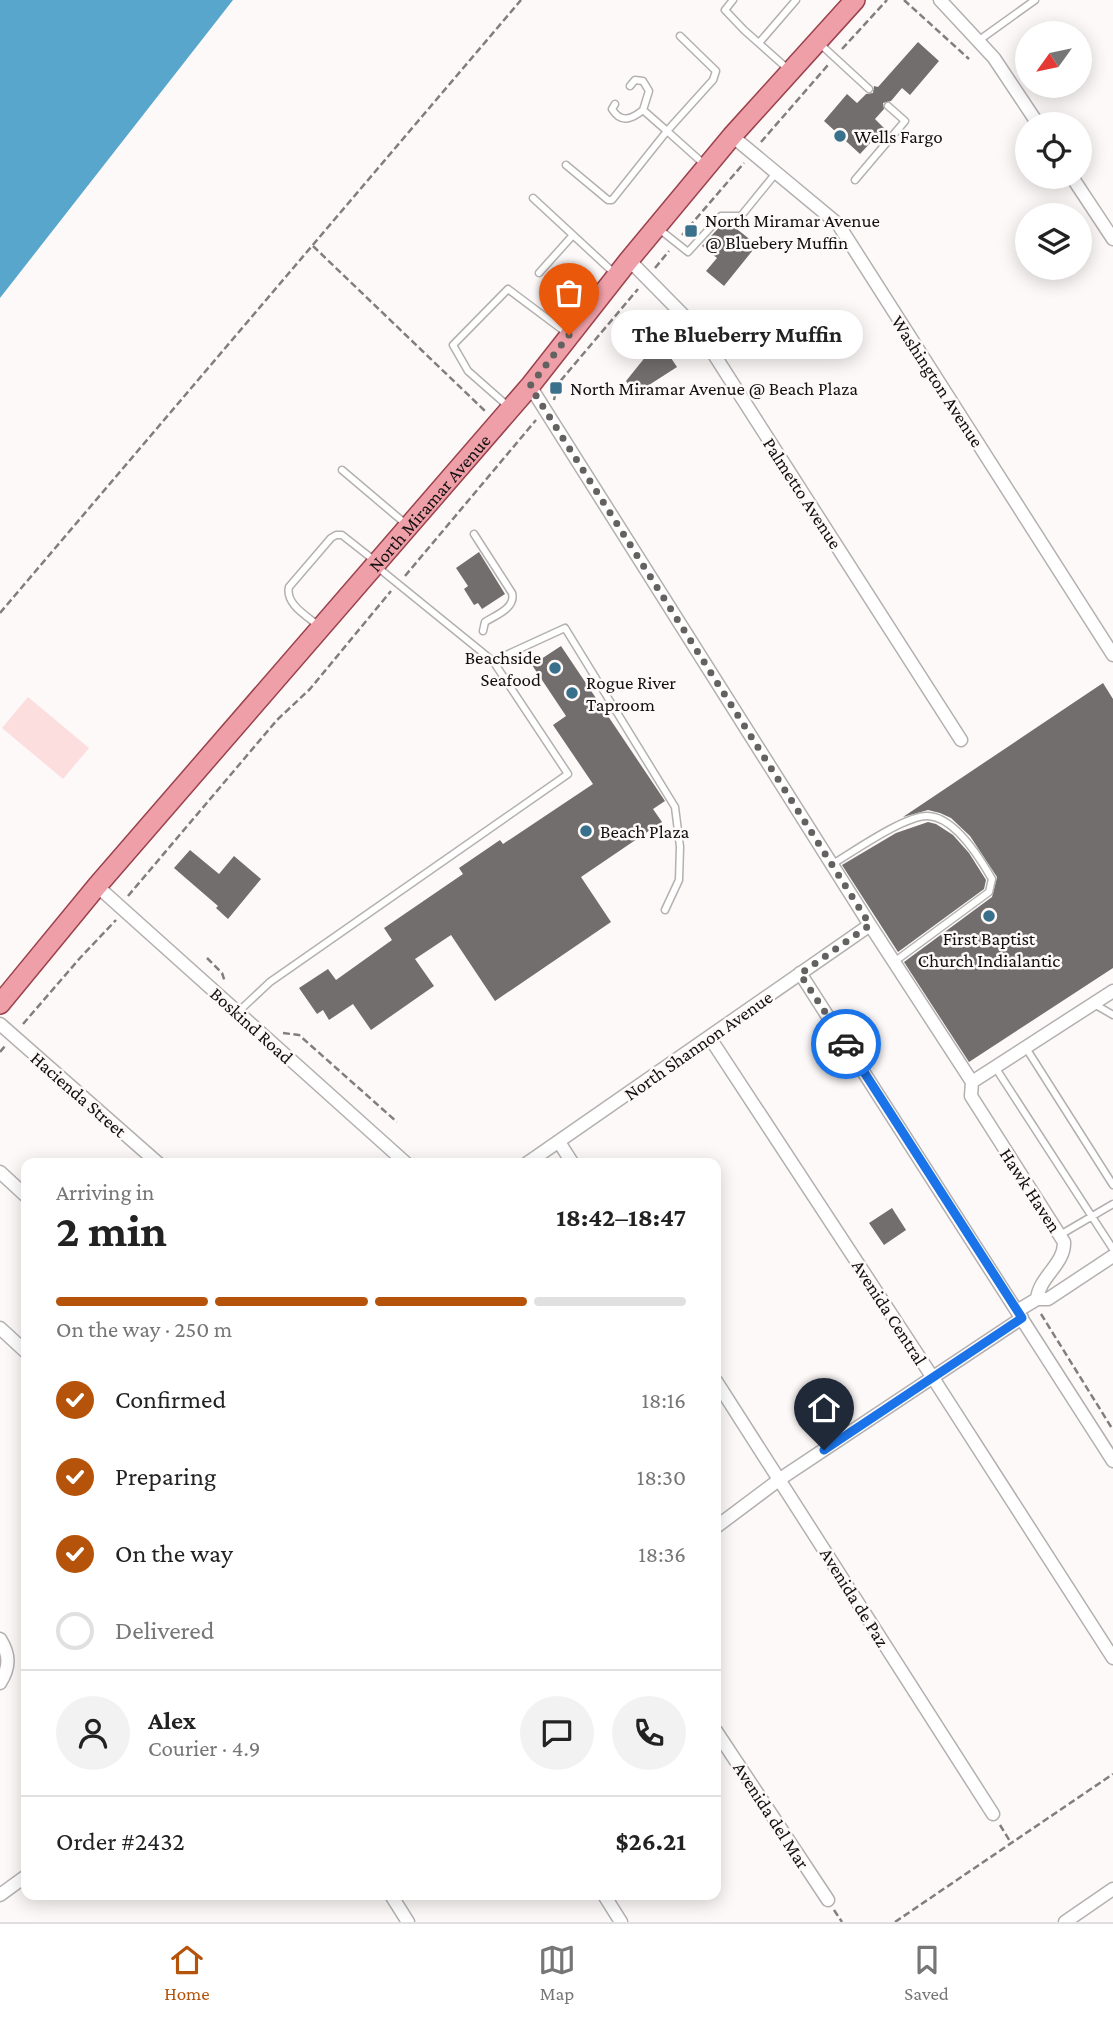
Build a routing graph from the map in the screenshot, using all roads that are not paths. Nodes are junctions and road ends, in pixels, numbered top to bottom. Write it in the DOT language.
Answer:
graph roads {
  1 [pos="733,0"];
  2 [pos="796,0"];
  3 [pos="855,0"];
  4 [pos="940,0"];
  5 [pos="1035,0"];
  6 [pos="680,36"];
  7 [pos="978,41"];
  8 [pos="817,42"];
  9 [pos="759,43"];
  10 [pos="790,71"];
  11 [pos="630,86"];
  12 [pos="869,89"];
  13 [pos="615,104"];
  14 [pos="888,106"];
  15 [pos="643,110"];
  16 [pos="1030,112"];
  17 [pos="667,131"];
  18 [pos="732,136"];
  19 [pos="566,165"];
  20 [pos="706,166"];
  21 [pos="776,173"];
  22 [pos="855,180"];
  23 [pos="1080,189"];
  24 [pos="533,198"];
  25 [pos="657,227"];
  26 [pos="573,235"];
  27 [pos="1113,239"];
  28 [pos="623,267"];
  29 [pos="539,273"];
  30 [pos="569,335"];
  31 [pos="530,386"];
  32 [pos="504,415"];
  33 [pos="342,470"];
  34 [pos="408,526"];
  35 [pos="474,534"];
  36 [pos="376,564"];
  37 [pos="320,628"];
  38 [pos="483,631"];
  39 [pos="1113,655"];
  40 [pos="493,661"];
  41 [pos="961,740"];
  42 [pos="831,865"];
  43 [pos="97,886"];
  44 [pos="665,910"];
  45 [pos="870,925"];
  46 [pos="894,962"];
  47 [pos="800,974"];
  48 [pos="1113,991"];
  49 [pos="1094,1003"];
  50 [pos="0,1004"];
  51 [pos="241,1008"];
  52 [pos="1113,1015"];
  53 [pos="0,1024"];
  54 [pos="710,1038"];
  55 [pos="1026,1047"];
  56 [pos="995,1067"];
  57 [pos="972,1082"];
  58 [pos="559,1142"];
  59 [pos="152,1158"];
  60 [pos="401,1158"];
  61 [pos="535,1158"];
  62 [pos="569,1158"];
  63 [pos="0,1172"];
  64 [pos="1113,1185"];
  65 [pos="21,1191"];
  66 [pos="1113,1204"];
  67 [pos="1091,1216"];
  68 [pos="1060,1235"];
  69 [pos="1113,1249"];
  70 [pos="1113,1256"];
  71 [pos="1037,1299"];
  72 [pos="1020,1314"];
  73 [pos="0,1328"];
  74 [pos="21,1347"];
  75 [pos="933,1378"];
  76 [pos="721,1389"];
  77 [pos="1113,1461"];
  78 [pos="780,1479"];
  79 [pos="721,1523"];
  80 [pos="0,1639"];
  81 [pos="1113,1658"];
  82 [pos="0,1683"];
  83 [pos="721,1739"];
  84 [pos="993,1814"];
  85 [pos="21,1880"];
  86 [pos="1113,1889"];
  87 [pos="0,1895"];
  88 [pos="394,1900"];
  89 [pos="607,1900"];
  90 [pos="828,1900"];
  91 [pos="408,1922"];
  92 [pos="621,1922"];
  93 [pos="1065,1922"];
  1 -- 9 [label="lane"];
  2 -- 9 [label="lane"];
  3 -- 8 [label="main road, North Miramar Avenue"];
  4 -- 7 [label="street"];
  5 -- 7 [label="lane"];
  6 -- 17 [label="lane"];
  7 -- 16 [label="street"];
  8 -- 10 [label="main road, North Miramar Avenue"];
  8 -- 12 [label="lane"];
  9 -- 10 [label="lane"];
  10 -- 18 [label="main road, North Miramar Avenue"];
  11 -- 15 [label="lane"];
  13 -- 15 [label="lane"];
  14 -- 22 [label="lane"];
  15 -- 17 [label="lane"];
  17 -- 19 [label="lane"];
  17 -- 20 [label="lane"];
  18 -- 20 [label="main road, North Miramar Avenue"];
  18 -- 21 [label="street, Washington Avenue"];
  20 -- 25 [label="main road, North Miramar Avenue"];
  21 -- 25 [label="lane"];
  21 -- 39 [label="street, Washington Avenue"];
  23 -- 27 [label="street"];
  24 -- 26 [label="lane"];
  25 -- 28 [label="main road, North Miramar Avenue"];
  26 -- 28 [label="lane"];
  26 -- 29 [label="lane"];
  28 -- 30 [label="main road, North Miramar Avenue"];
  28 -- 41 [label="street, Palmetto Avenue"];
  30 -- 31 [label="main road, North Miramar Avenue"];
  30 -- 32 [label="lane"];
  31 -- 32 [label="main road, North Miramar Avenue"];
  31 -- 42 [label="street, Hawk Haven"];
  32 -- 34 [label="main road, North Miramar Avenue"];
  33 -- 34 [label="lane"];
  34 -- 36 [label="main road, North Miramar Avenue"];
  35 -- 38 [label="lane"];
  36 -- 37 [label="main road, North Miramar Avenue"];
  36 -- 37 [label="lane"];
  36 -- 40 [label="lane"];
  37 -- 43 [label="main road, North Miramar Avenue"];
  40 -- 44 [label="lane"];
  40 -- 51 [label="lane"];
  42 -- 45 [label="street, Hawk Haven"];
  42 -- 46 [label="lane"];
  43 -- 50 [label="main road, North Miramar Avenue"];
  43 -- 51 [label="street, Boskind Road"];
  45 -- 46 [label="street, Hawk Haven"];
  45 -- 47 [label="street, North Shannon Avenue"];
  46 -- 57 [label="street, Hawk Haven"];
  47 -- 54 [label="street, North Shannon Avenue"];
  47 -- 72 [label="street"];
  48 -- 49 [label="street"];
  49 -- 52 [label="lane"];
  49 -- 55 [label="street"];
  51 -- 60 [label="street, Boskind Road"];
  53 -- 59 [label="street, Hacienda Street"];
  54 -- 58 [label="street, North Shannon Avenue"];
  54 -- 75 [label="street, Avenida Central"];
  55 -- 56 [label="street"];
  55 -- 64 [label="lane"];
  56 -- 57 [label="street"];
  56 -- 67 [label="lane"];
  57 -- 68 [label="street, Hawk Haven"];
  58 -- 61 [label="street, North Shannon Avenue"];
  58 -- 62 [label="street"];
  63 -- 65 [label="street"];
  66 -- 67 [label="lane"];
  67 -- 68 [label="lane"];
  67 -- 69 [label="lane"];
  68 -- 71 [label="street, Hawk Haven"];
  70 -- 71 [label="street"];
  71 -- 72 [label="street"];
  72 -- 75 [label="street"];
  72 -- 77 [label="street"];
  73 -- 74 [label="street"];
  75 -- 78 [label="street"];
  75 -- 81 [label="street, Avenida Central"];
  76 -- 78 [label="street, Avenida de Paz"];
  78 -- 79 [label="street"];
  78 -- 84 [label="street, Avenida de Paz"];
  80 -- 82 [label="street"];
  83 -- 90 [label="street, Avenida del Mar"];
  85 -- 87 [label="street"];
  86 -- 93 [label="street"];
  88 -- 91 [label="street"];
  89 -- 92 [label="street"];
}
